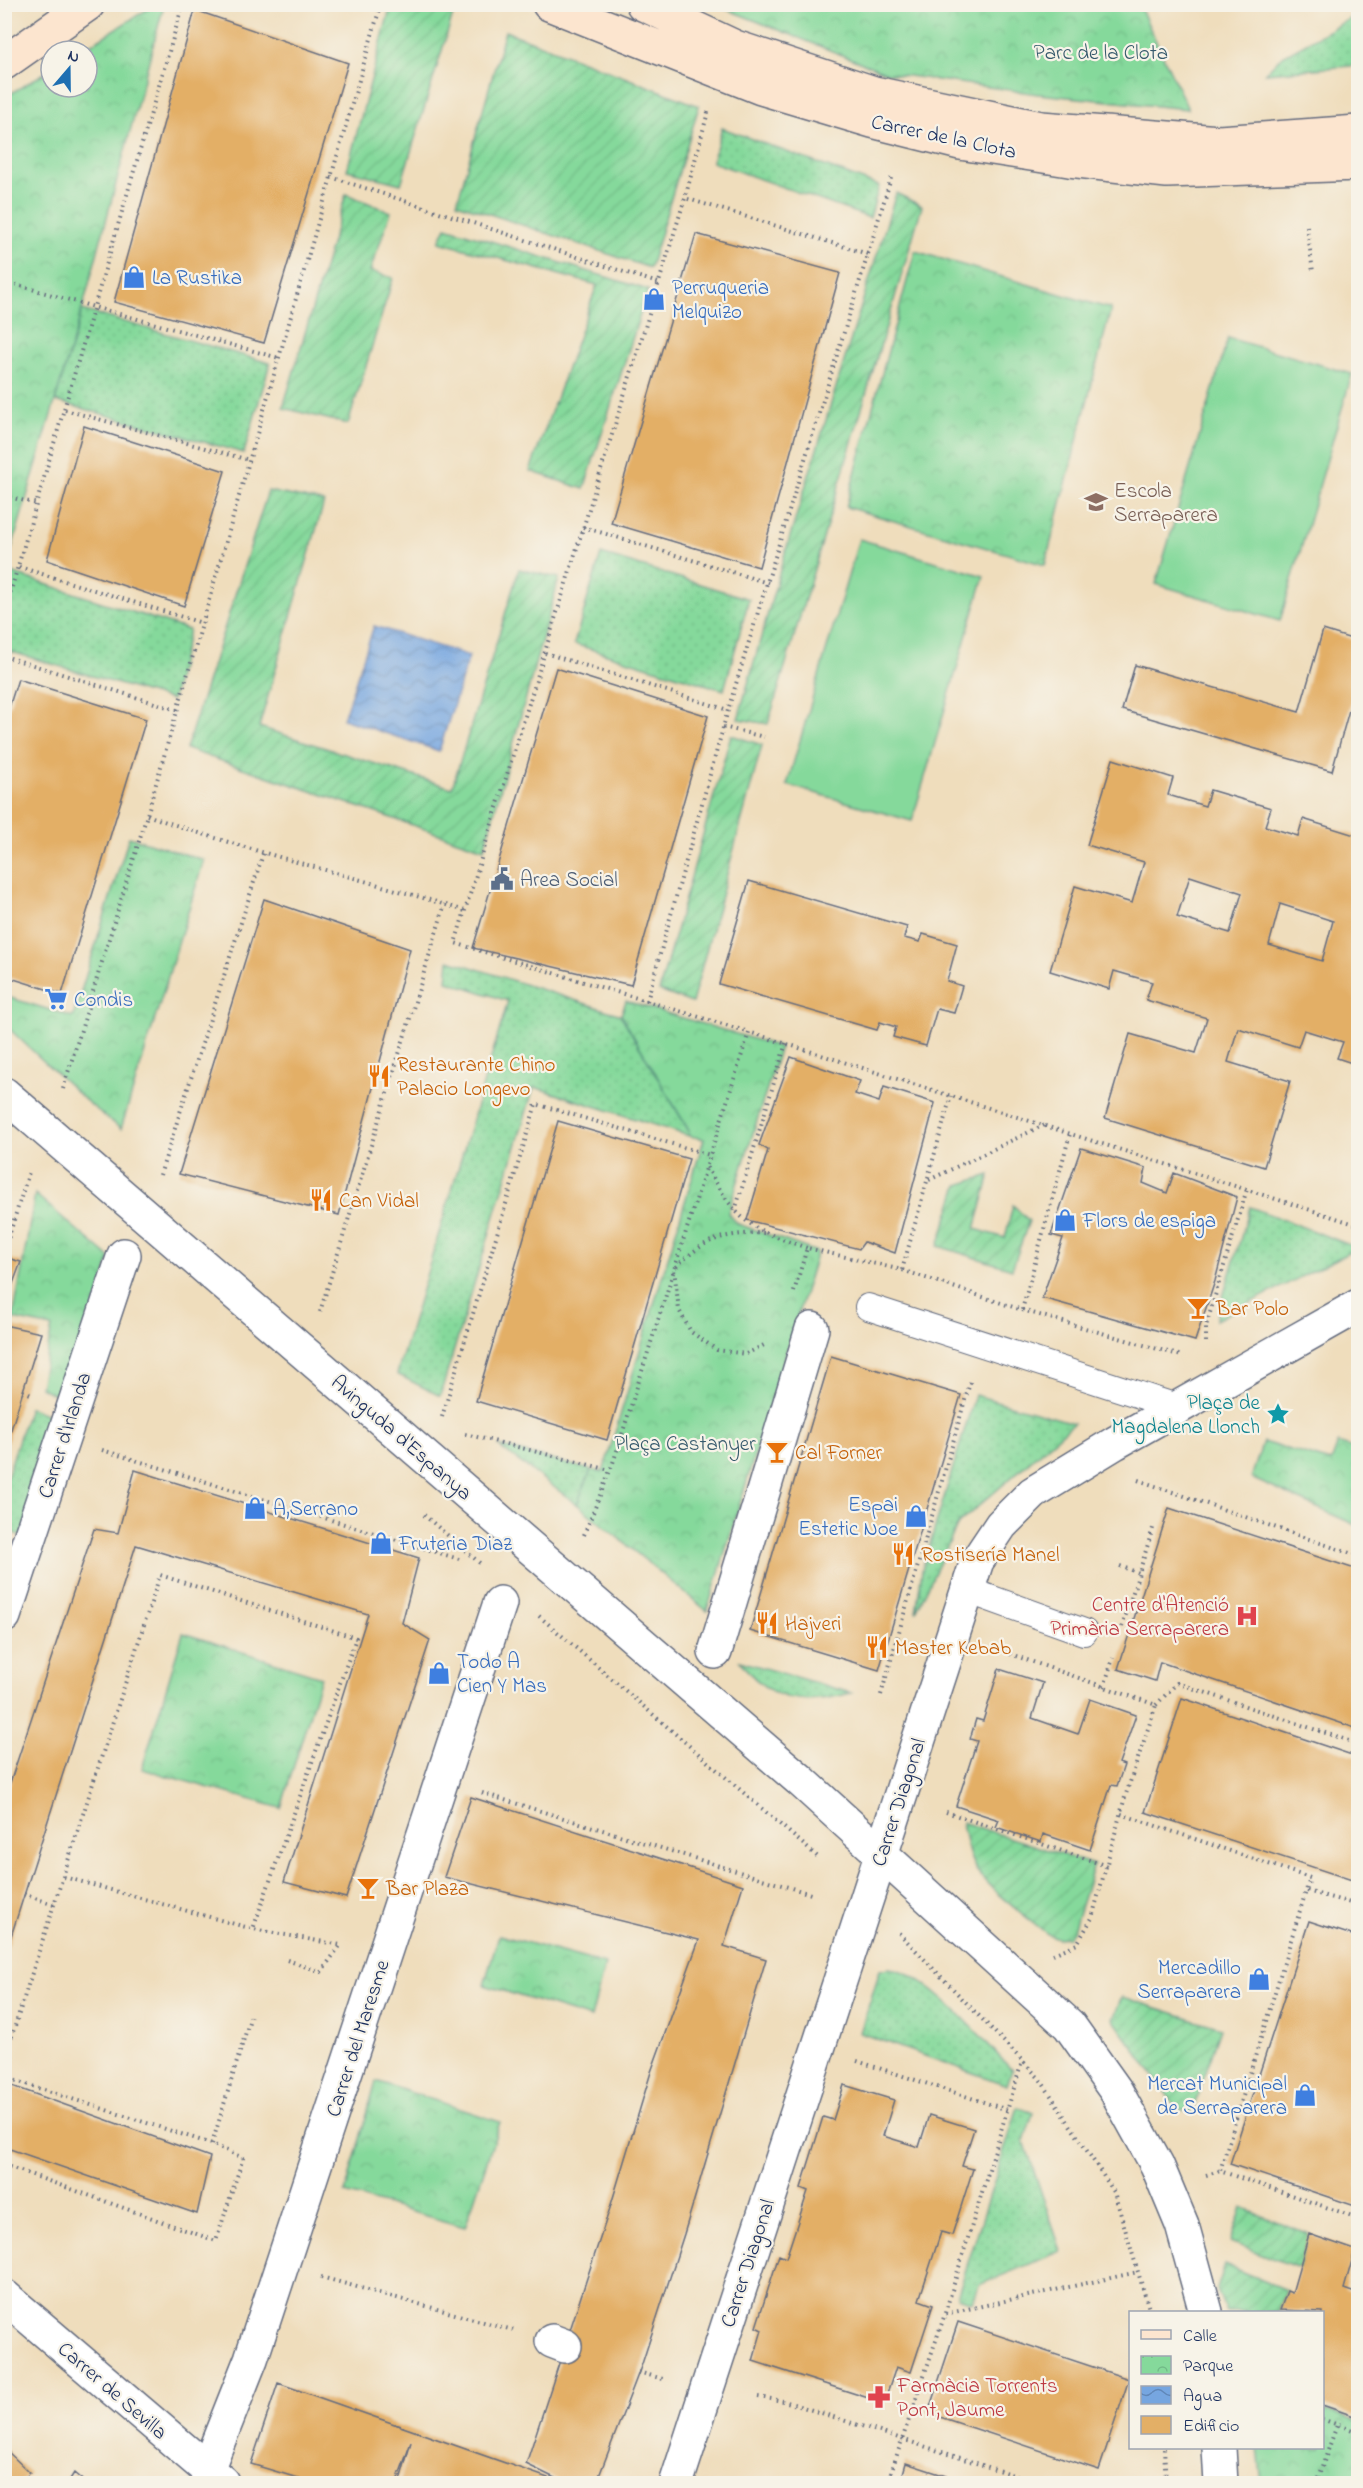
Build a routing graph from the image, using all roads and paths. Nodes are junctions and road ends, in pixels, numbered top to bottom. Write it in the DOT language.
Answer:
graph roads {
  1 [pos="88,4"];
  2 [pos="183,4"];
  3 [pos="381,4"];
  4 [pos="549,4"];
  5 [pos="643,4"];
  6 [pos="4,63"];
  7 [pos="710,105"];
  8 [pos="1359,132"];
  9 [pos="1359,164"];
  10 [pos="331,177"];
  11 [pos="891,178"];
  12 [pos="685,198"];
  13 [pos="1307,226"];
  14 [pos="868,254"];
  15 [pos="1313,272"];
  16 [pos="4,281"];
  17 [pos="658,283"];
  18 [pos="94,308"];
  19 [pos="279,358"];
  20 [pos="65,410"];
  21 [pos="249,460"];
  22 [pos="4,496"];
  23 [pos="38,504"];
  24 [pos="584,527"];
  25 [pos="19,567"];
  26 [pos="768,583"];
  27 [pos="4,614"];
  28 [pos="202,623"];
  29 [pos="544,653"];
  30 [pos="4,656"];
  31 [pos="177,710"];
  32 [pos="728,710"];
  33 [pos="723,727"];
  34 [pos="764,737"];
  35 [pos="147,815"];
  36 [pos="264,851"];
  37 [pos="445,904"];
  38 [pos="465,911"];
  39 [pos="647,1001"];
  40 [pos="749,1032"];
  41 [pos="786,1043"];
  42 [pos="4,1094"];
  43 [pos="951,1096"];
  44 [pos="60,1099"];
  45 [pos="1044,1125"];
  46 [pos="1071,1134"];
  47 [pos="710,1155"];
  48 [pos="706,1167"];
  49 [pos="29,1172"];
  50 [pos="928,1180"];
  51 [pos="157,1184"];
  52 [pos="1247,1189"];
  53 [pos="735,1211"];
  54 [pos="1359,1225"];
  55 [pos="764,1233"];
  56 [pos="4,1238"];
  57 [pos="807,1248"];
  58 [pos="124,1255"];
  59 [pos="674,1269"];
  60 [pos="902,1270"];
  61 [pos="1359,1306"];
  62 [pos="868,1307"];
  63 [pos="1022,1310"];
  64 [pos="318,1319"];
  65 [pos="812,1329"];
  66 [pos="765,1344"];
  67 [pos="1205,1344"];
  68 [pos="972,1376"];
  69 [pos="1180,1408"];
  70 [pos="442,1419"];
  71 [pos="458,1432"];
  72 [pos="63,1439"];
  73 [pos="610,1470"];
  74 [pos="1136,1479"];
  75 [pos="415,1508"];
  76 [pos="1154,1525"];
  77 [pos="584,1535"];
  78 [pos="1359,1556"];
  79 [pos="459,1559"];
  80 [pos="1120,1566"];
  81 [pos="488,1571"];
  82 [pos="967,1590"];
  83 [pos="500,1603"];
  84 [pos="535,1612"];
  85 [pos="4,1616"];
  86 [pos="1084,1632"];
  87 [pos="988,1646"];
  88 [pos="715,1652"];
  89 [pos="1113,1657"];
  90 [pos="1104,1686"];
  91 [pos="881,1695"];
  92 [pos="1156,1705"];
  93 [pos="1359,1744"];
  94 [pos="441,1780"];
  95 [pos="946,1812"];
  96 [pos="1121,1814"];
  97 [pos="881,1856"];
  98 [pos="1107,1866"];
  99 [pos="64,1877"];
  100 [pos="1307,1891"];
  101 [pos="24,1894"];
  102 [pos="811,1894"];
  103 [pos="867,1899"];
  104 [pos="54,1905"];
  105 [pos="1359,1905"];
  106 [pos="252,1929"];
  107 [pos="340,1945"];
  108 [pos="1051,1955"];
  109 [pos="287,1960"];
  110 [pos="321,1972"];
  111 [pos="252,2012"];
  112 [pos="4,2060"];
  113 [pos="853,2060"];
  114 [pos="1022,2062"];
  115 [pos="4,2077"];
  116 [pos="1008,2110"];
  117 [pos="212,2144"];
  118 [pos="4,2165"];
  119 [pos="1220,2171"];
  120 [pos="1201,2177"];
  121 [pos="1359,2218"];
  122 [pos="282,2266"];
  123 [pos="1138,2272"];
  124 [pos="4,2296"];
  125 [pos="1149,2311"];
  126 [pos="1205,2311"];
  127 [pos="945,2314"];
  128 [pos="558,2344"];
  129 [pos="638,2372"];
  130 [pos="663,2379"];
  131 [pos="758,2397"];
  132 [pos="1324,2419"];
  133 [pos="1337,2425"];
  134 [pos="1359,2432"];
  135 [pos="901,2440"];
  136 [pos="1164,2449"];
  137 [pos="1219,2449"];
  138 [pos="215,2477"];
  139 [pos="676,2484"];
  140 [pos="887,2484"];
  141 [pos="1041,2484"];
  142 [pos="1166,2484"];
  143 [pos="1221,2484"];
  144 [pos="1316,2484"];
  1 -- 6 [label="street"];
  2 -- 18 [label="path"];
  3 -- 10 [label="path"];
  4 -- 9 [label="street, Carrer de la Clota"];
  5 -- 8 [label="street, Carrer de la Clota"];
  7 -- 12 [label="path"];
  10 -- 17 [label="path"];
  10 -- 19 [label="path"];
  11 -- 14 [label="path"];
  12 -- 14 [label="path"];
  12 -- 17 [label="path"];
  13 -- 15 [label="path"];
  14 -- 26 [label="path"];
  16 -- 18 [label="path"];
  17 -- 24 [label="path"];
  18 -- 19 [label="path"];
  18 -- 20 [label="path"];
  19 -- 21 [label="path"];
  20 -- 21 [label="path"];
  20 -- 23 [label="path"];
  21 -- 28 [label="path"];
  22 -- 23 [label="path"];
  23 -- 25 [label="path"];
  24 -- 26 [label="path"];
  24 -- 29 [label="path"];
  25 -- 27 [label="path"];
  25 -- 28 [label="path"];
  26 -- 32 [label="path"];
  28 -- 31 [label="path"];
  29 -- 32 [label="path"];
  29 -- 38 [label="path"];
  30 -- 31 [label="path"];
  31 -- 35 [label="path"];
  32 -- 33 [label="path"];
  33 -- 34 [label="path"];
  33 -- 39 [label="path"];
  35 -- 36 [label="path"];
  35 -- 44 [label="path"];
  36 -- 37 [label="path"];
  36 -- 51 [label="path"];
  37 -- 38 [label="path"];
  37 -- 64 [label="path"];
  38 -- 39 [label="path"];
  39 -- 40 [label="path"];
  40 -- 41 [label="path"];
  40 -- 47 [label="path"];
  41 -- 43 [label="path"];
  41 -- 53 [label="path"];
  42 -- 97 [label="street, Avinguda d'Espanya"];
  43 -- 45 [label="path"];
  43 -- 50 [label="path"];
  45 -- 46 [label="path"];
  45 -- 50 [label="path"];
  46 -- 52 [label="path"];
  46 -- 63 [label="path"];
  47 -- 48 [label="path"];
  47 -- 70 [label="path"];
  48 -- 53 [label="path"];
  48 -- 59 [label="path"];
  49 -- 56 [label="path"];
  50 -- 60 [label="path"];
  52 -- 54 [label="path"];
  52 -- 67 [label="path"];
  53 -- 55 [label="path"];
  55 -- 57 [label="path"];
  55 -- 59 [label="path"];
  58 -- 72 [label="street, Carrer d'Irlanda"];
  59 -- 66 [label="path"];
  59 -- 73 [label="path"];
  61 -- 69 [label="street, Carrer Diagonal"];
  62 -- 69 [label="lane"];
  65 -- 88 [label="street"];
  68 -- 91 [label="path"];
  69 -- 82 [label="street, Carrer Diagonal"];
  71 -- 73 [label="path"];
  72 -- 79 [label="path"];
  72 -- 85 [label="street, Carrer d'Irlanda"];
  73 -- 77 [label="path"];
  74 -- 78 [label="path"];
  75 -- 81 [label="path"];
  76 -- 80 [label="path"];
  82 -- 86 [label="lane"];
  82 -- 97 [label="street, Carrer Diagonal"];
  83 -- 94 [label="street, Carrer del Maresme"];
  84 -- 103 [label="path"];
  87 -- 90 [label="path"];
  89 -- 90 [label="path"];
  90 -- 92 [label="path"];
  92 -- 93 [label="path"];
  92 -- 96 [label="path"];
  94 -- 102 [label="path"];
  94 -- 122 [label="street, Carrer del Maresme"];
  95 -- 98 [label="path"];
  96 -- 98 [label="path"];
  96 -- 100 [label="path"];
  97 -- 103 [label="street, Carrer Diagonal"];
  97 -- 126 [label="street, Avinguda d'Espanya"];
  98 -- 108 [label="path"];
  99 -- 104 [label="path"];
  99 -- 106 [label="path"];
  99 -- 106 [label="path"];
  100 -- 105 [label="path"];
  100 -- 119 [label="path"];
  101 -- 104 [label="path"];
  103 -- 114 [label="path"];
  103 -- 139 [label="street, Carrer Diagonal"];
  104 -- 112 [label="path"];
  106 -- 107 [label="path"];
  109 -- 110 [label="path"];
  111 -- 117 [label="path"];
  113 -- 116 [label="path"];
  114 -- 116 [label="path"];
  114 -- 123 [label="path"];
  115 -- 117 [label="path"];
  116 -- 127 [label="path"];
  117 -- 118 [label="path"];
  119 -- 120 [label="path"];
  119 -- 121 [label="path"];
  122 -- 128 [label="path"];
  122 -- 138 [label="street, Carrer del Maresme"];
  123 -- 125 [label="path"];
  123 -- 127 [label="path"];
  124 -- 138 [label="street, Carrer de Sevilla"];
  127 -- 135 [label="path"];
  129 -- 130 [label="path"];
  131 -- 135 [label="path"];
  132 -- 133 [label="path"];
  133 -- 134 [label="path"];
  133 -- 144 [label="path"];
  135 -- 140 [label="path"];
  135 -- 141 [label="path"];
  136 -- 142 [label="path"];
  137 -- 143 [label="street"];
}
